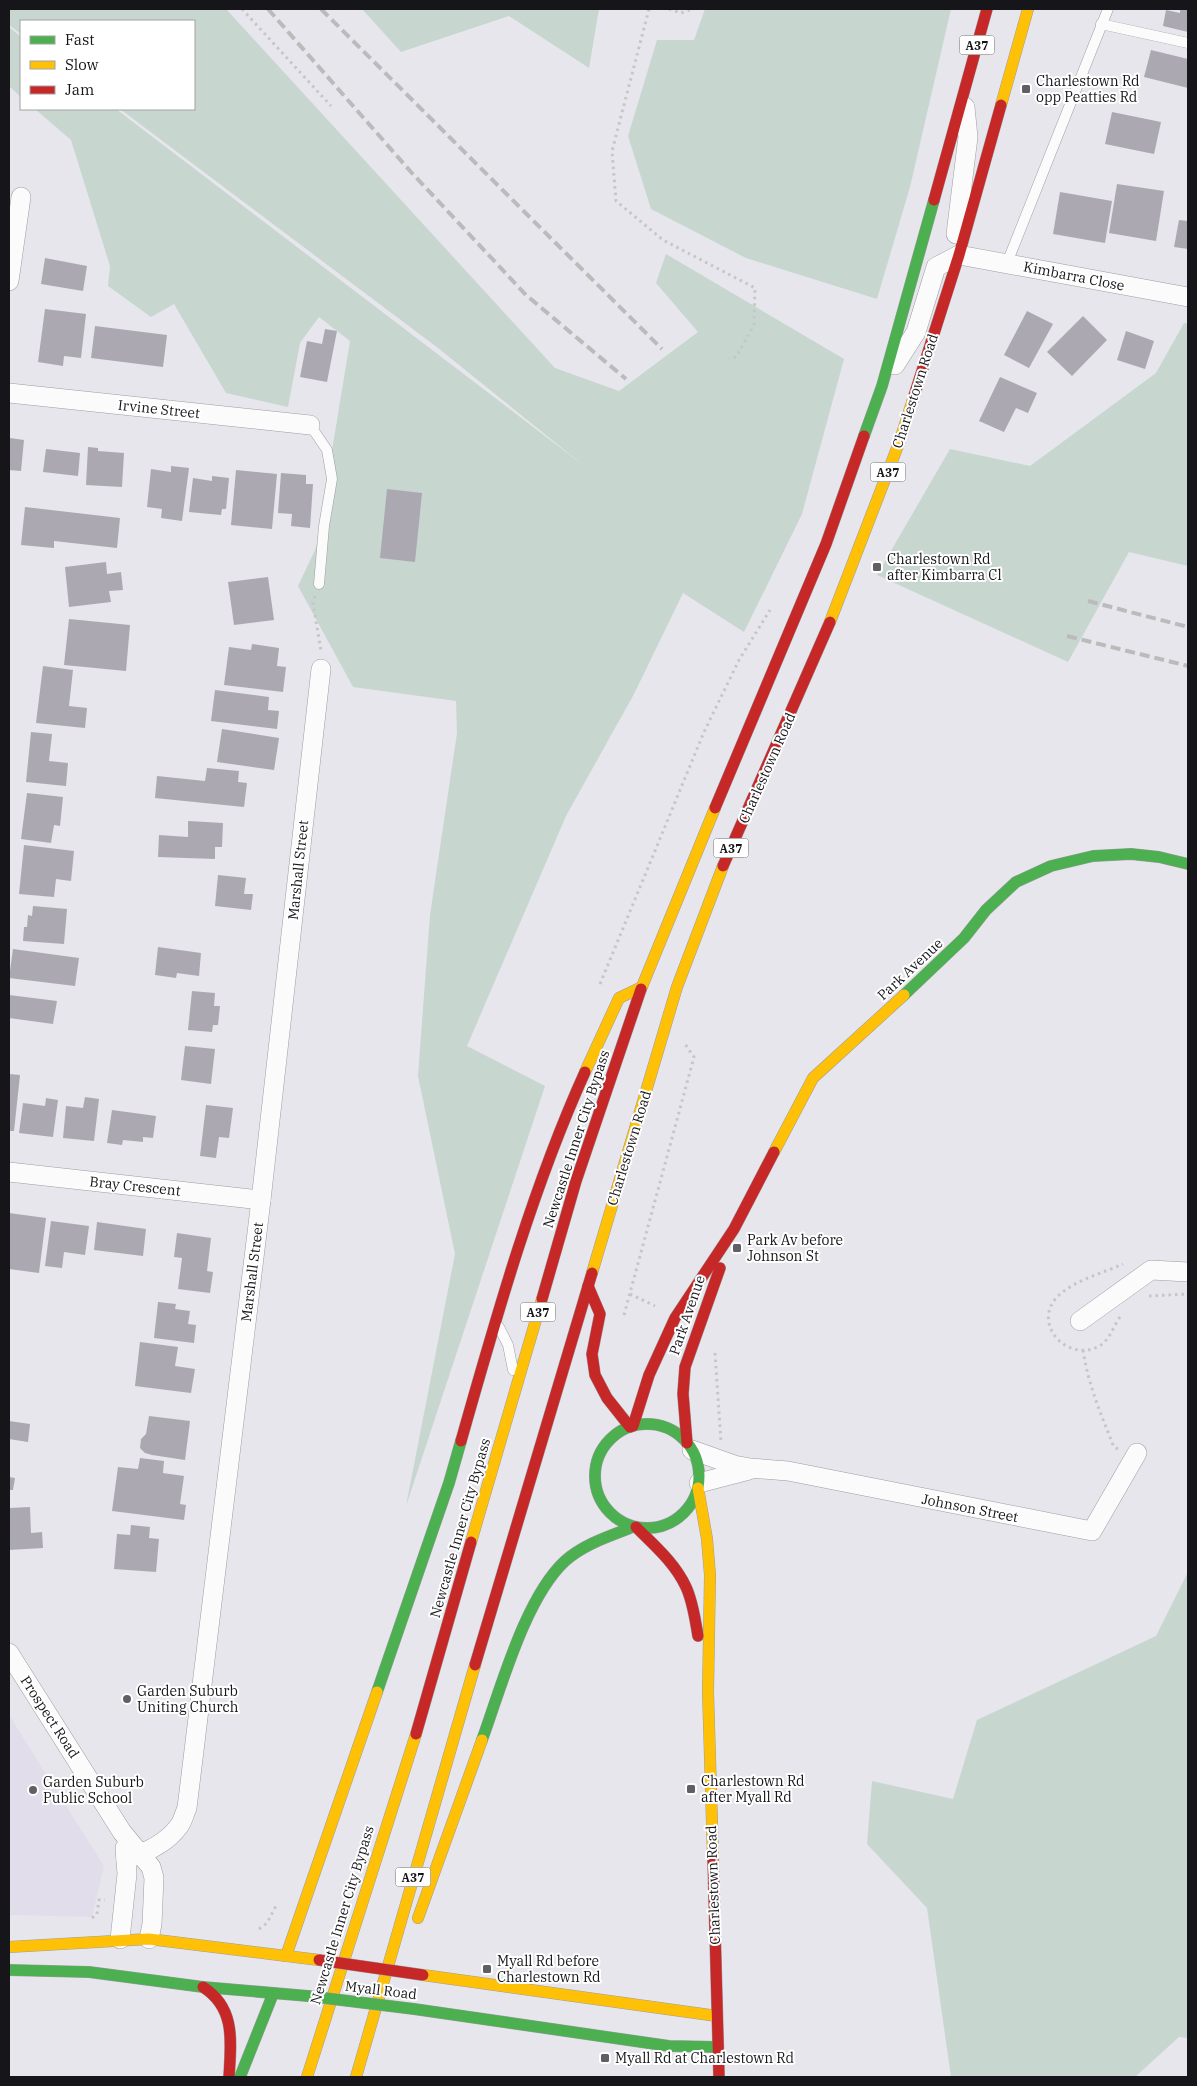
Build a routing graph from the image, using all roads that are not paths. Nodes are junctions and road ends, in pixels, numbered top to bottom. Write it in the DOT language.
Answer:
graph roads {
  1 [pos="987,9"];
  2 [pos="1028,9"];
  3 [pos="1108,9"];
  4 [pos="1101,24"];
  5 [pos="1188,43"];
  6 [pos="964,97"];
  7 [pos="21,197"];
  8 [pos="959,255"];
  9 [pos="1007,263"];
  10 [pos="9,281"];
  11 [pos="1188,297"];
  12 [pos="882,386"];
  13 [pos="9,393"];
  14 [pos="310,425"];
  15 [pos="319,584"];
  16 [pos="321,669"];
  17 [pos="1188,864"];
  18 [pos="642,987"];
  19 [pos="9,1172"];
  20 [pos="261,1200"];
  21 [pos="734,1229"];
  22 [pos="1188,1272"];
  23 [pos="588,1286"];
  24 [pos="1080,1321"];
  25 [pos="495,1322"];
  26 [pos="516,1391"];
  27 [pos="632,1427"];
  28 [pos="690,1447"];
  29 [pos="1134,1457"];
  30 [pos="760,1469"];
  31 [pos="699,1485"];
  32 [pos="635,1527"];
  33 [pos="9,1653"];
  34 [pos="708,1692"];
  35 [pos="134,1857"];
  36 [pos="415,1926"];
  37 [pos="120,1944"];
  38 [pos="145,1946"];
  39 [pos="9,1947"];
  40 [pos="288,1963"];
  41 [pos="402,1963"];
  42 [pos="9,1970"];
  43 [pos="203,1987"];
  44 [pos="275,1989"];
  45 [pos="717,2016"];
  46 [pos="718,2048"];
  47 [pos="229,2077"];
  48 [pos="240,2077"];
  49 [pos="307,2077"];
  50 [pos="356,2077"];
  51 [pos="361,2077"];
  52 [pos="719,2077"];
  1 -- 6 [label="main road, Charlestown Road / A37"];
  2 -- 8 [label="main road, Charlestown Road / A37"];
  3 -- 4 [label="lane"];
  4 -- 5 [label="lane"];
  4 -- 9 [label="lane"];
  6 -- 8 [label="street, Charlestown Road"];
  6 -- 12 [label="main road, Charlestown Road / A37"];
  7 -- 10 [label="street"];
  8 -- 9 [label="street, Kimbarra Close"];
  8 -- 12 [label="street, Charlestown Road"];
  8 -- 23 [label="main road, Charlestown Road / A37"];
  9 -- 11 [label="street, Kimbarra Close"];
  12 -- 18 [label="main road, Charlestown Road / A37"];
  13 -- 14 [label="street, Irvine Street"];
  14 -- 15 [label="lane"];
  16 -- 20 [label="street, Marshall Street"];
  17 -- 21 [label="main road, Park Avenue"];
  18 -- 25 [label="main road"];
  18 -- 26 [label="main road, Newcastle Inner City Bypass / A37"];
  19 -- 20 [label="street, Bray Crescent"];
  20 -- 35 [label="street, Marshall Street"];
  21 -- 27 [label="main road, Park Avenue"];
  21 -- 28 [label="main road, Park Avenue"];
  22 -- 24 [label="street"];
  23 -- 27 [label="main road"];
  23 -- 50 [label="main road, A37"];
  25 -- 26 [label="lane"];
  25 -- 40 [label="main road"];
  26 -- 49 [label="main road, Newcastle Inner City Bypass / A37"];
  27 -- 28 [label="main road"];
  27 -- 32 [label="main road, Charlestown Road"];
  28 -- 30 [label="street, Johnson Street"];
  28 -- 31 [label="main road, Charlestown Road"];
  29 -- 30 [label="street, Johnson Street"];
  30 -- 31 [label="street, Johnson Street"];
  31 -- 32 [label="main road"];
  31 -- 34 [label="main road, Charlestown Road"];
  32 -- 34 [label="main road, Charlestown Road"];
  32 -- 36 [label="main road"];
  33 -- 35 [label="street, Prospect Road"];
  34 -- 45 [label="main road, Charlestown Road"];
  35 -- 37 [label="street"];
  35 -- 38 [label="street, Prospect Road"];
  37 -- 38 [label="main road, Myall Road"];
  37 -- 39 [label="main road, Myall Road"];
  38 -- 40 [label="main road, Myall Road"];
  40 -- 45 [label="main road, Myall Road, bridge"];
  41 -- 51 [label="main road"];
  42 -- 43 [label="main road"];
  43 -- 44 [label="main road"];
  43 -- 47 [label="main road"];
  44 -- 46 [label="main road, Myall Road, bridge"];
  44 -- 48 [label="main road"];
  45 -- 46 [label="main road, Charlestown Road"];
  46 -- 52 [label="main road, Charlestown Road"];
}
